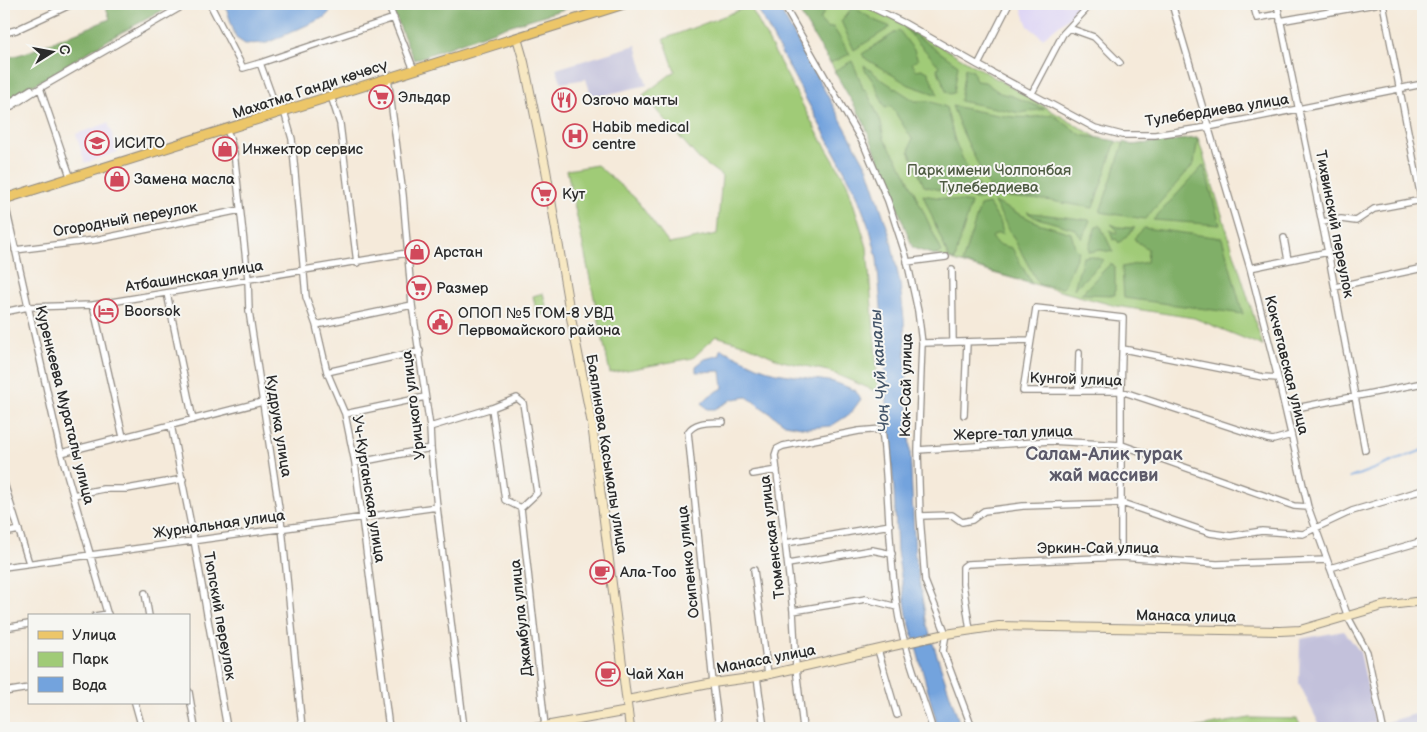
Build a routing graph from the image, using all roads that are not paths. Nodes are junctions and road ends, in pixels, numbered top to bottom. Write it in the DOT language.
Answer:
graph roads {
  1 [pos="72,4"];
  2 [pos="178,4"];
  3 [pos="186,4"];
  4 [pos="210,4"];
  5 [pos="388,4"];
  6 [pos="624,4"];
  7 [pos="783,4"];
  8 [pos="865,4"];
  9 [pos="1009,4"];
  10 [pos="1090,4"];
  11 [pos="1172,4"];
  12 [pos="1254,4"];
  13 [pos="1277,4"];
  14 [pos="1375,4"];
  15 [pos="1383,4"];
  16 [pos="1279,14"];
  17 [pos="394,18"];
  18 [pos="1280,21"];
  19 [pos="1069,28"];
  20 [pos="4,33"];
  21 [pos="518,38"];
  22 [pos="260,63"];
  23 [pos="1120,63"];
  24 [pos="978,65"];
  25 [pos="414,70"];
  26 [pos="388,78"];
  27 [pos="1423,84"];
  28 [pos="40,88"];
  29 [pos="1400,89"];
  30 [pos="1032,93"];
  31 [pos="331,96"];
  32 [pos="4,106"];
  33 [pos="1299,109"];
  34 [pos="4,111"];
  35 [pos="281,112"];
  36 [pos="1208,127"];
  37 [pos="227,129"];
  38 [pos="71,179"];
  39 [pos="4,199"];
  40 [pos="1422,200"];
  41 [pos="1423,208"];
  42 [pos="240,210"];
  43 [pos="1322,222"];
  44 [pos="1284,238"];
  45 [pos="15,250"];
  46 [pos="1328,252"];
  47 [pos="407,254"];
  48 [pos="946,257"];
  49 [pos="1288,260"];
  50 [pos="907,262"];
  51 [pos="358,263"];
  52 [pos="1250,268"];
  53 [pos="1423,268"];
  54 [pos="952,270"];
  55 [pos="304,271"];
  56 [pos="248,279"];
  57 [pos="1335,287"];
  58 [pos="167,293"];
  59 [pos="93,305"];
  60 [pos="412,305"];
  61 [pos="28,307"];
  62 [pos="4,312"];
  63 [pos="316,325"];
  64 [pos="1031,340"];
  65 [pos="953,342"];
  66 [pos="968,342"];
  67 [pos="922,343"];
  68 [pos="1123,349"];
  69 [pos="420,352"];
  70 [pos="1079,353"];
  71 [pos="327,372"];
  72 [pos="1278,378"];
  73 [pos="1423,383"];
  74 [pos="1078,391"];
  75 [pos="1121,391"];
  76 [pos="1355,396"];
  77 [pos="425,397"];
  78 [pos="262,402"];
  79 [pos="492,408"];
  80 [pos="1286,410"];
  81 [pos="346,414"];
  82 [pos="964,415"];
  83 [pos="194,420"];
  84 [pos="723,422"];
  85 [pos="171,425"];
  86 [pos="430,427"];
  87 [pos="1291,435"];
  88 [pos="123,438"];
  89 [pos="1122,445"];
  90 [pos="431,448"];
  91 [pos="918,450"];
  92 [pos="1365,450"];
  93 [pos="61,453"];
  94 [pos="355,463"];
  95 [pos="777,470"];
  96 [pos="753,474"];
  97 [pos="183,479"];
  98 [pos="4,484"];
  99 [pos="1423,490"];
  100 [pos="73,495"];
  101 [pos="1122,503"];
  102 [pos="437,507"];
  103 [pos="521,508"];
  104 [pos="1308,508"];
  105 [pos="920,516"];
  106 [pos="361,517"];
  107 [pos="890,525"];
  108 [pos="1315,527"];
  109 [pos="282,528"];
  110 [pos="19,530"];
  111 [pos="4,533"];
  112 [pos="194,540"];
  113 [pos="1423,541"];
  114 [pos="786,543"];
  115 [pos="91,554"];
  116 [pos="892,554"];
  117 [pos="1121,557"];
  118 [pos="1327,560"];
  119 [pos="30,563"];
  120 [pos="788,564"];
  121 [pos="4,567"];
  122 [pos="1330,568"];
  123 [pos="754,570"];
  124 [pos="145,593"];
  125 [pos="1423,600"];
  126 [pos="897,607"];
  127 [pos="793,610"];
  128 [pos="108,614"];
  129 [pos="149,614"];
  130 [pos="1348,617"];
  131 [pos="28,624"];
  132 [pos="4,628"];
  133 [pos="970,630"];
  134 [pos="946,634"];
  135 [pos="907,642"];
  136 [pos="878,650"];
  137 [pos="796,668"];
  138 [pos="768,674"];
  139 [pos="757,677"];
  140 [pos="713,683"];
  141 [pos="28,688"];
  142 [pos="4,692"];
  143 [pos="190,698"];
  144 [pos="627,700"];
  145 [pos="135,704"];
  146 [pos="628,711"];
  147 [pos="897,715"];
  148 [pos="931,724"];
  149 [pos="545,726"];
  150 [pos="142,728"];
  151 [pos="195,728"];
  152 [pos="227,728"];
  153 [pos="302,728"];
  154 [pos="389,728"];
  155 [pos="464,728"];
  156 [pos="534,728"];
  157 [pos="630,728"];
  158 [pos="719,728"];
  159 [pos="764,728"];
  160 [pos="803,728"];
  161 [pos="972,728"];
  162 [pos="1383,728"];
  1 -- 20 [label="street"];
  2 -- 32 [label="street"];
  3 -- 28 [label="street"];
  4 -- 22 [label="street"];
  5 -- 17 [label="street"];
  6 -- 21 [label="main road, Махатма Ганди көчөсү"];
  7 -- 50 [label="street, Кок-Сай улица"];
  8 -- 24 [label="street, Тулебердиева улица"];
  9 -- 24 [label="street"];
  10 -- 19 [label="street"];
  11 -- 36 [label="street, Кокчетавская улица"];
  12 -- 16 [label="street"];
  13 -- 16 [label="street, Тихвинский переулок"];
  14 -- 18 [label="street"];
  15 -- 29 [label="street"];
  16 -- 18 [label="street, Тихвинский переулок"];
  17 -- 22 [label="street"];
  17 -- 25 [label="street"];
  18 -- 33 [label="street, Тихвинский переулок"];
  19 -- 23 [label="street"];
  19 -- 30 [label="street"];
  21 -- 25 [label="main road, Махатма Ганди көчөсү"];
  21 -- 144 [label="street, Баялинова Касымалы улица"];
  22 -- 35 [label="street, Уч-Курганская улица"];
  24 -- 30 [label="street, Тулебердиева улица"];
  25 -- 26 [label="main road, Махатма Ганди көчөсү"];
  26 -- 31 [label="main road, Махатма Ганди көчөсү"];
  26 -- 47 [label="street, Урицкого улица"];
  27 -- 29 [label="street, Тулебердиева улица"];
  28 -- 34 [label="street"];
  28 -- 38 [label="street"];
  29 -- 33 [label="street, Тулебердиева улица"];
  29 -- 40 [label="street"];
  30 -- 36 [label="street, Тулебердиева улица"];
  31 -- 35 [label="main road, Махатма Ганди көчөсү"];
  31 -- 51 [label="street"];
  33 -- 36 [label="street, Тулебердиева улица"];
  33 -- 43 [label="street, Тихвинский переулок"];
  35 -- 37 [label="main road, Махатма Ганди көчөсү"];
  35 -- 55 [label="street, Уч-Курганская улица"];
  36 -- 52 [label="street, Кокчетавская улица"];
  37 -- 38 [label="main road, Махатма Ганди көчөсү"];
  37 -- 42 [label="street, Кудрука улица"];
  38 -- 39 [label="main road, Махатма Ганди көчөсү"];
  39 -- 45 [label="street, Куренкеева Мураталы улица"];
  40 -- 41 [label="street"];
  40 -- 43 [label="street"];
  42 -- 45 [label="street, Огородный переулок"];
  42 -- 56 [label="street, Кудрука улица"];
  43 -- 46 [label="street, Тихвинский переулок"];
  44 -- 49 [label="street"];
  45 -- 61 [label="street, Куренкеева Мураталы улица"];
  46 -- 49 [label="street"];
  46 -- 57 [label="street, Тихвинский переулок"];
  47 -- 51 [label="street, Атбашинская улица"];
  47 -- 60 [label="street, Урицкого улица"];
  48 -- 50 [label="street"];
  49 -- 52 [label="street"];
  50 -- 67 [label="street, Кок-Сай улица"];
  51 -- 55 [label="street, Атбашинская улица"];
  52 -- 72 [label="street, Кокчетавская улица"];
  53 -- 57 [label="street"];
  54 -- 65 [label="street"];
  55 -- 56 [label="street, Атбашинская улица"];
  55 -- 63 [label="street, Уч-Курганская улица"];
  56 -- 58 [label="street, Атбашинская улица"];
  56 -- 78 [label="street, Кудрука улица"];
  57 -- 76 [label="street, Тихвинский переулок"];
  58 -- 59 [label="street, Атбашинская улица"];
  58 -- 83 [label="street"];
  59 -- 61 [label="street, Атбашинская улица"];
  59 -- 88 [label="street"];
  60 -- 63 [label="street"];
  60 -- 69 [label="street, Урицкого улица"];
  61 -- 62 [label="street, Атбашинская улица"];
  61 -- 93 [label="street, Куренкеева Мураталы улица"];
  63 -- 71 [label="street, Уч-Курганская улица"];
  64 -- 66 [label="street"];
  64 -- 68 [label="street, Кунгой улица"];
  64 -- 74 [label="street, Кунгой улица"];
  65 -- 66 [label="street"];
  65 -- 67 [label="street"];
  66 -- 82 [label="street"];
  67 -- 91 [label="street, Кок-Сай улица"];
  68 -- 72 [label="street"];
  68 -- 75 [label="street"];
  69 -- 71 [label="street"];
  69 -- 77 [label="street, Урицкого улица"];
  70 -- 74 [label="street"];
  71 -- 81 [label="street, Уч-Курганская улица"];
  72 -- 80 [label="street, Кокчетавская улица"];
  73 -- 76 [label="street"];
  74 -- 75 [label="street, Кунгой улица"];
  75 -- 87 [label="street, Кунгой улица"];
  75 -- 89 [label="street"];
  76 -- 80 [label="street"];
  76 -- 92 [label="street, Тихвинский переулок"];
  77 -- 81 [label="street"];
  77 -- 86 [label="street, Урицкого улица"];
  78 -- 83 [label="street"];
  78 -- 109 [label="street, Кудрука улица"];
  79 -- 86 [label="street"];
  79 -- 103 [label="street"];
  79 -- 103 [label="street"];
  80 -- 87 [label="street, Кокчетавская улица"];
  81 -- 94 [label="street, Уч-Курганская улица"];
  83 -- 85 [label="street"];
  84 -- 140 [label="street, Осипенко улица"];
  85 -- 88 [label="street"];
  85 -- 97 [label="street, Тюпский переулок"];
  86 -- 90 [label="street, Урицкого улица"];
  87 -- 104 [label="street, Кокчетавская улица"];
  88 -- 93 [label="street"];
  89 -- 91 [label="street, Жерге-тал улица"];
  89 -- 101 [label="street"];
  89 -- 104 [label="street, Жерге-тал улица"];
  90 -- 94 [label="street"];
  90 -- 102 [label="street, Урицкого улица"];
  91 -- 105 [label="street, Кок-Сай улица"];
  93 -- 100 [label="street, Куренкеева Мураталы улица"];
  94 -- 106 [label="street, Уч-Курганская улица"];
  95 -- 96 [label="street"];
  95 -- 107 [label="street, Тюменская улица"];
  95 -- 114 [label="street, Тюменская улица"];
  97 -- 100 [label="street"];
  97 -- 112 [label="street, Тюпский переулок"];
  98 -- 110 [label="street"];
  99 -- 108 [label="street"];
  100 -- 115 [label="street, Куренкеева Мураталы улица"];
  101 -- 105 [label="street"];
  101 -- 108 [label="street"];
  101 -- 117 [label="street"];
  102 -- 106 [label="street, Журнальная улица"];
  102 -- 155 [label="street, Урицкого улица"];
  103 -- 149 [label="street, Джамбула улица"];
  104 -- 108 [label="street, Кокчетавская улица"];
  105 -- 134 [label="street, Кок-Сай улица"];
  106 -- 109 [label="street, Журнальная улица"];
  106 -- 154 [label="street, Уч-Курганская улица"];
  107 -- 114 [label="street"];
  107 -- 116 [label="street"];
  108 -- 118 [label="street, Кокчетавская улица"];
  109 -- 112 [label="street, Журнальная улица"];
  109 -- 153 [label="street, Кудрука улица"];
  110 -- 111 [label="street"];
  110 -- 119 [label="street"];
  112 -- 115 [label="street, Журнальная улица"];
  112 -- 152 [label="street, Тюпский переулок"];
  113 -- 122 [label="street"];
  114 -- 120 [label="street, Тюменская улица"];
  115 -- 119 [label="street, Журнальная улица"];
  115 -- 128 [label="street, Куренкеева Мураталы улица"];
  116 -- 120 [label="street"];
  116 -- 126 [label="street"];
  117 -- 118 [label="street, Эркин-Сай улица"];
  117 -- 133 [label="street, Эркин-Сай улица"];
  118 -- 122 [label="street, Кокчетавская улица"];
  119 -- 121 [label="street, Журнальная улица"];
  120 -- 127 [label="street, Тюменская улица"];
  122 -- 130 [label="street, Кокчетавская улица"];
  123 -- 138 [label="street"];
  124 -- 129 [label="street"];
  125 -- 130 [label="street, Манаса улица"];
  126 -- 127 [label="street"];
  126 -- 135 [label="street"];
  127 -- 137 [label="street, Тюменская улица"];
  130 -- 133 [label="street, Манаса улица"];
  130 -- 162 [label="street, Кокчетавская улица"];
  131 -- 132 [label="street"];
  133 -- 134 [label="street, Манаса улица"];
  134 -- 135 [label="street, Манаса улица"];
  134 -- 161 [label="street, Кок-Сай улица"];
  135 -- 136 [label="street, Манаса улица"];
  135 -- 148 [label="street"];
  136 -- 137 [label="street, Манаса улица"];
  136 -- 147 [label="street"];
  137 -- 138 [label="street, Манаса улица"];
  137 -- 160 [label="street, Тюменская улица"];
  138 -- 139 [label="street, Манаса улица"];
  139 -- 140 [label="street, Манаса улица"];
  139 -- 159 [label="street"];
  140 -- 144 [label="street, Манаса улица"];
  140 -- 158 [label="street, Осипенко улица"];
  141 -- 142 [label="street"];
  143 -- 151 [label="street"];
  144 -- 146 [label="street, Баялинова Касымалы улица"];
  145 -- 150 [label="street"];
  146 -- 149 [label="street"];
  146 -- 157 [label="street, Баялинова Касымалы улица"];
  149 -- 156 [label="street"];
}
